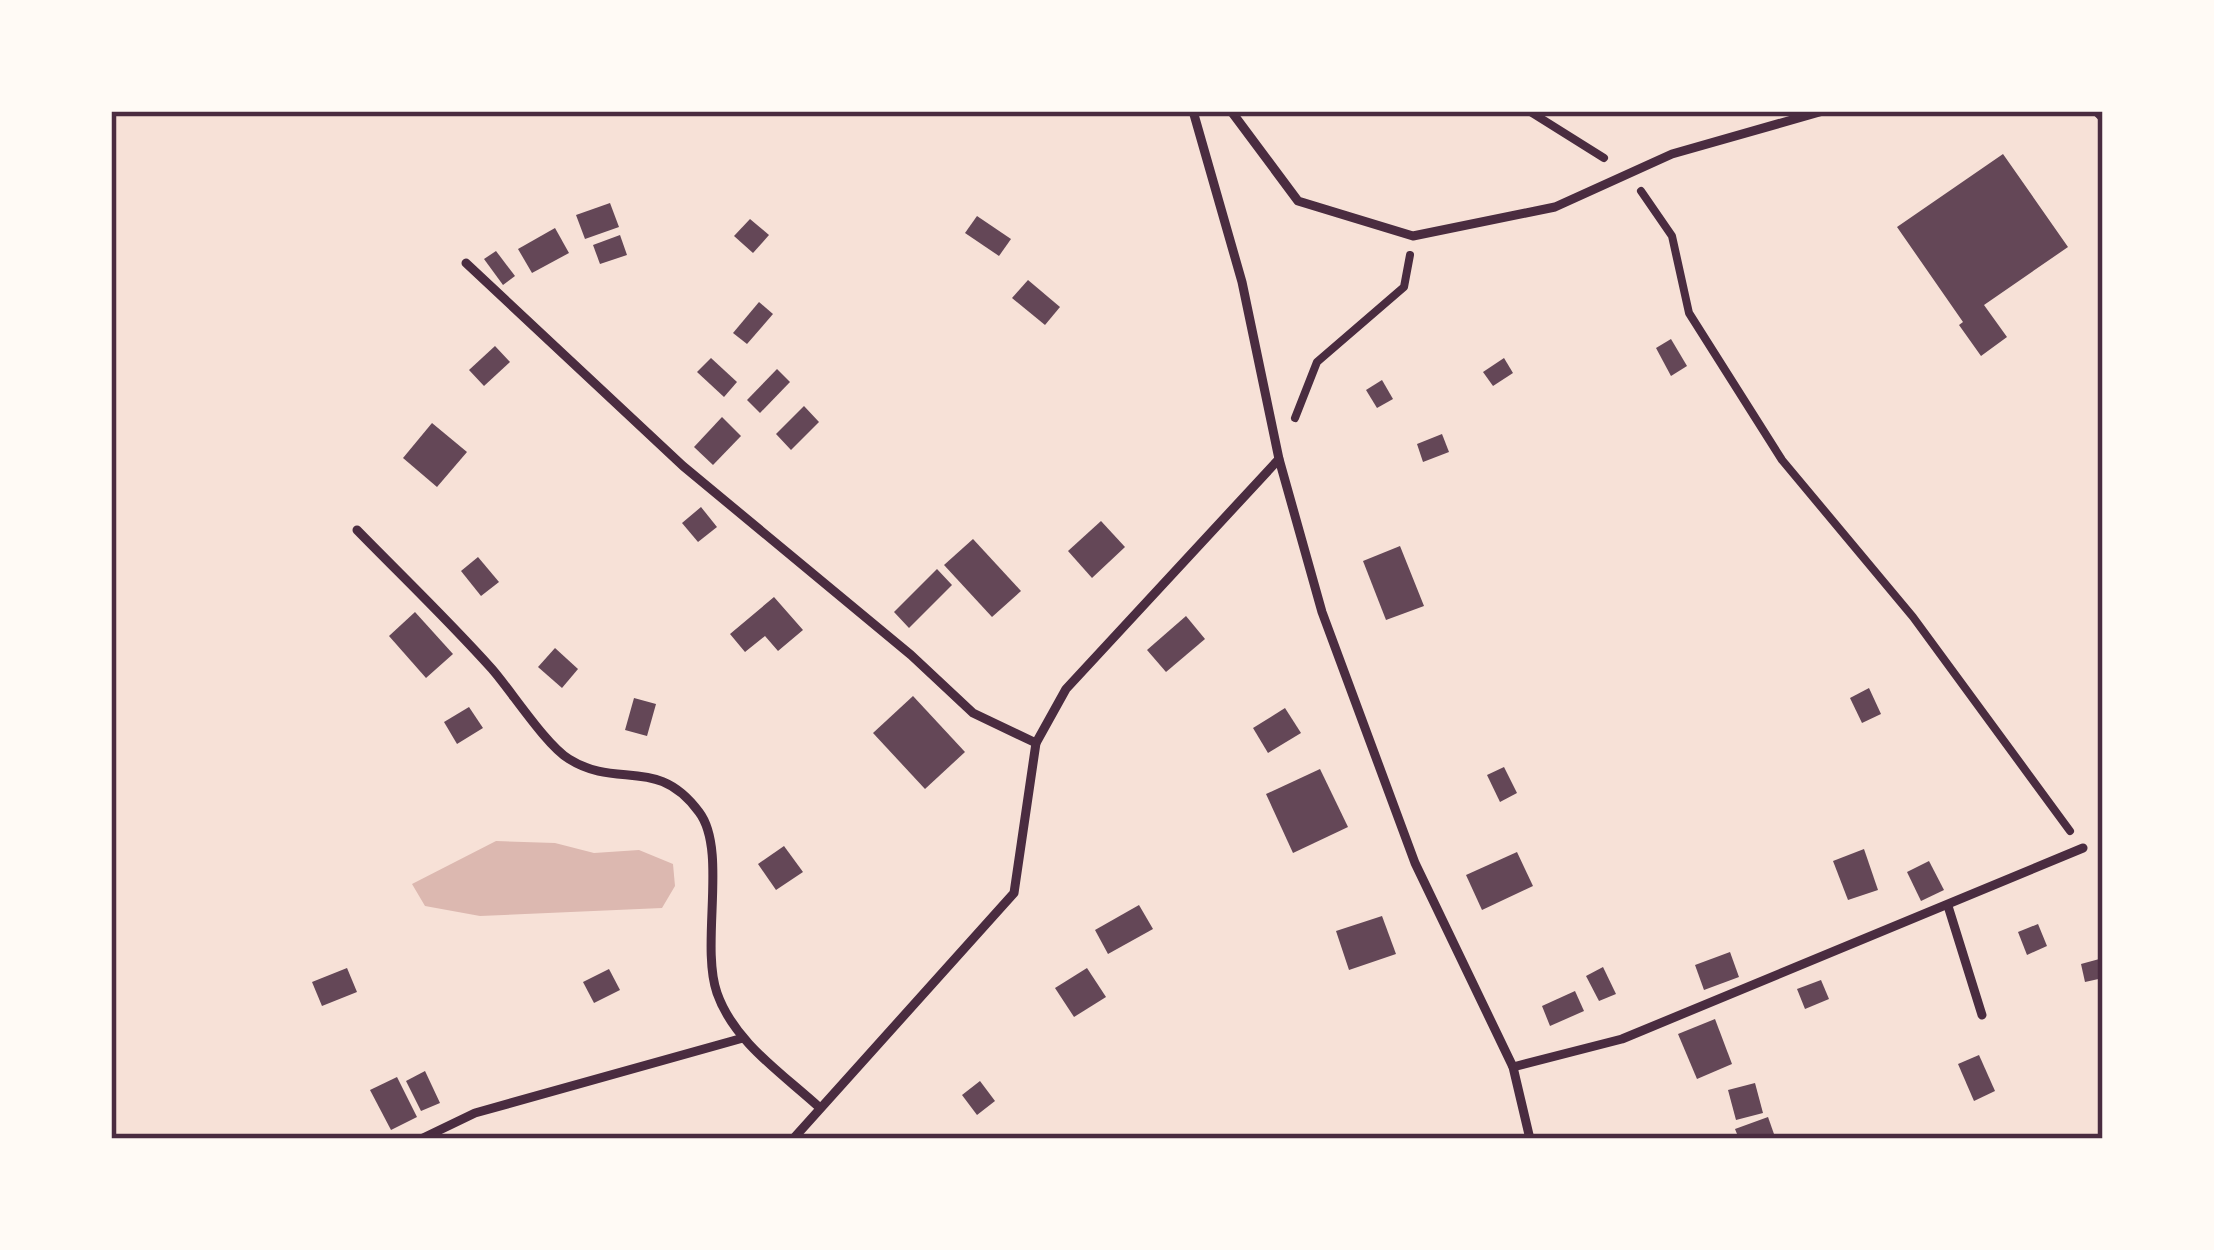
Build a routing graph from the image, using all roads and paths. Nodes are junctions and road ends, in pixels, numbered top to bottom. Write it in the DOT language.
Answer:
graph roads {
  1 [pos="1193,111"];
  2 [pos="1231,111"];
  3 [pos="1529,111"];
  4 [pos="1823,111"];
  5 [pos="2096,111"];
  6 [pos="2103,118"];
  7 [pos="1629,174"];
  8 [pos="1413,236"];
  9 [pos="466,263"];
  10 [pos="1279,459"];
  11 [pos="357,530"];
  12 [pos="1036,743"];
  13 [pos="2083,848"];
  14 [pos="1948,906"];
  15 [pos="1982,1016"];
  16 [pos="743,1038"];
  17 [pos="1513,1067"];
  18 [pos="820,1108"];
  19 [pos="421,1139"];
  20 [pos="793,1139"];
  21 [pos="1530,1139"];
  1 -- 10 [label="lane"];
  2 -- 8 [label="lane"];
  3 -- 7 [label="path"];
  4 -- 7 [label="lane"];
  5 -- 6 [label="lane"];
  7 -- 8 [label="lane"];
  7 -- 13 [label="path"];
  8 -- 10 [label="path"];
  9 -- 12 [label="lane"];
  10 -- 12 [label="lane"];
  10 -- 17 [label="lane"];
  11 -- 16 [label="lane"];
  12 -- 18 [label="lane"];
  13 -- 14 [label="lane"];
  14 -- 15 [label="lane"];
  14 -- 17 [label="lane"];
  16 -- 18 [label="lane"];
  16 -- 19 [label="lane"];
  17 -- 21 [label="lane"];
  18 -- 20 [label="lane"];
}
